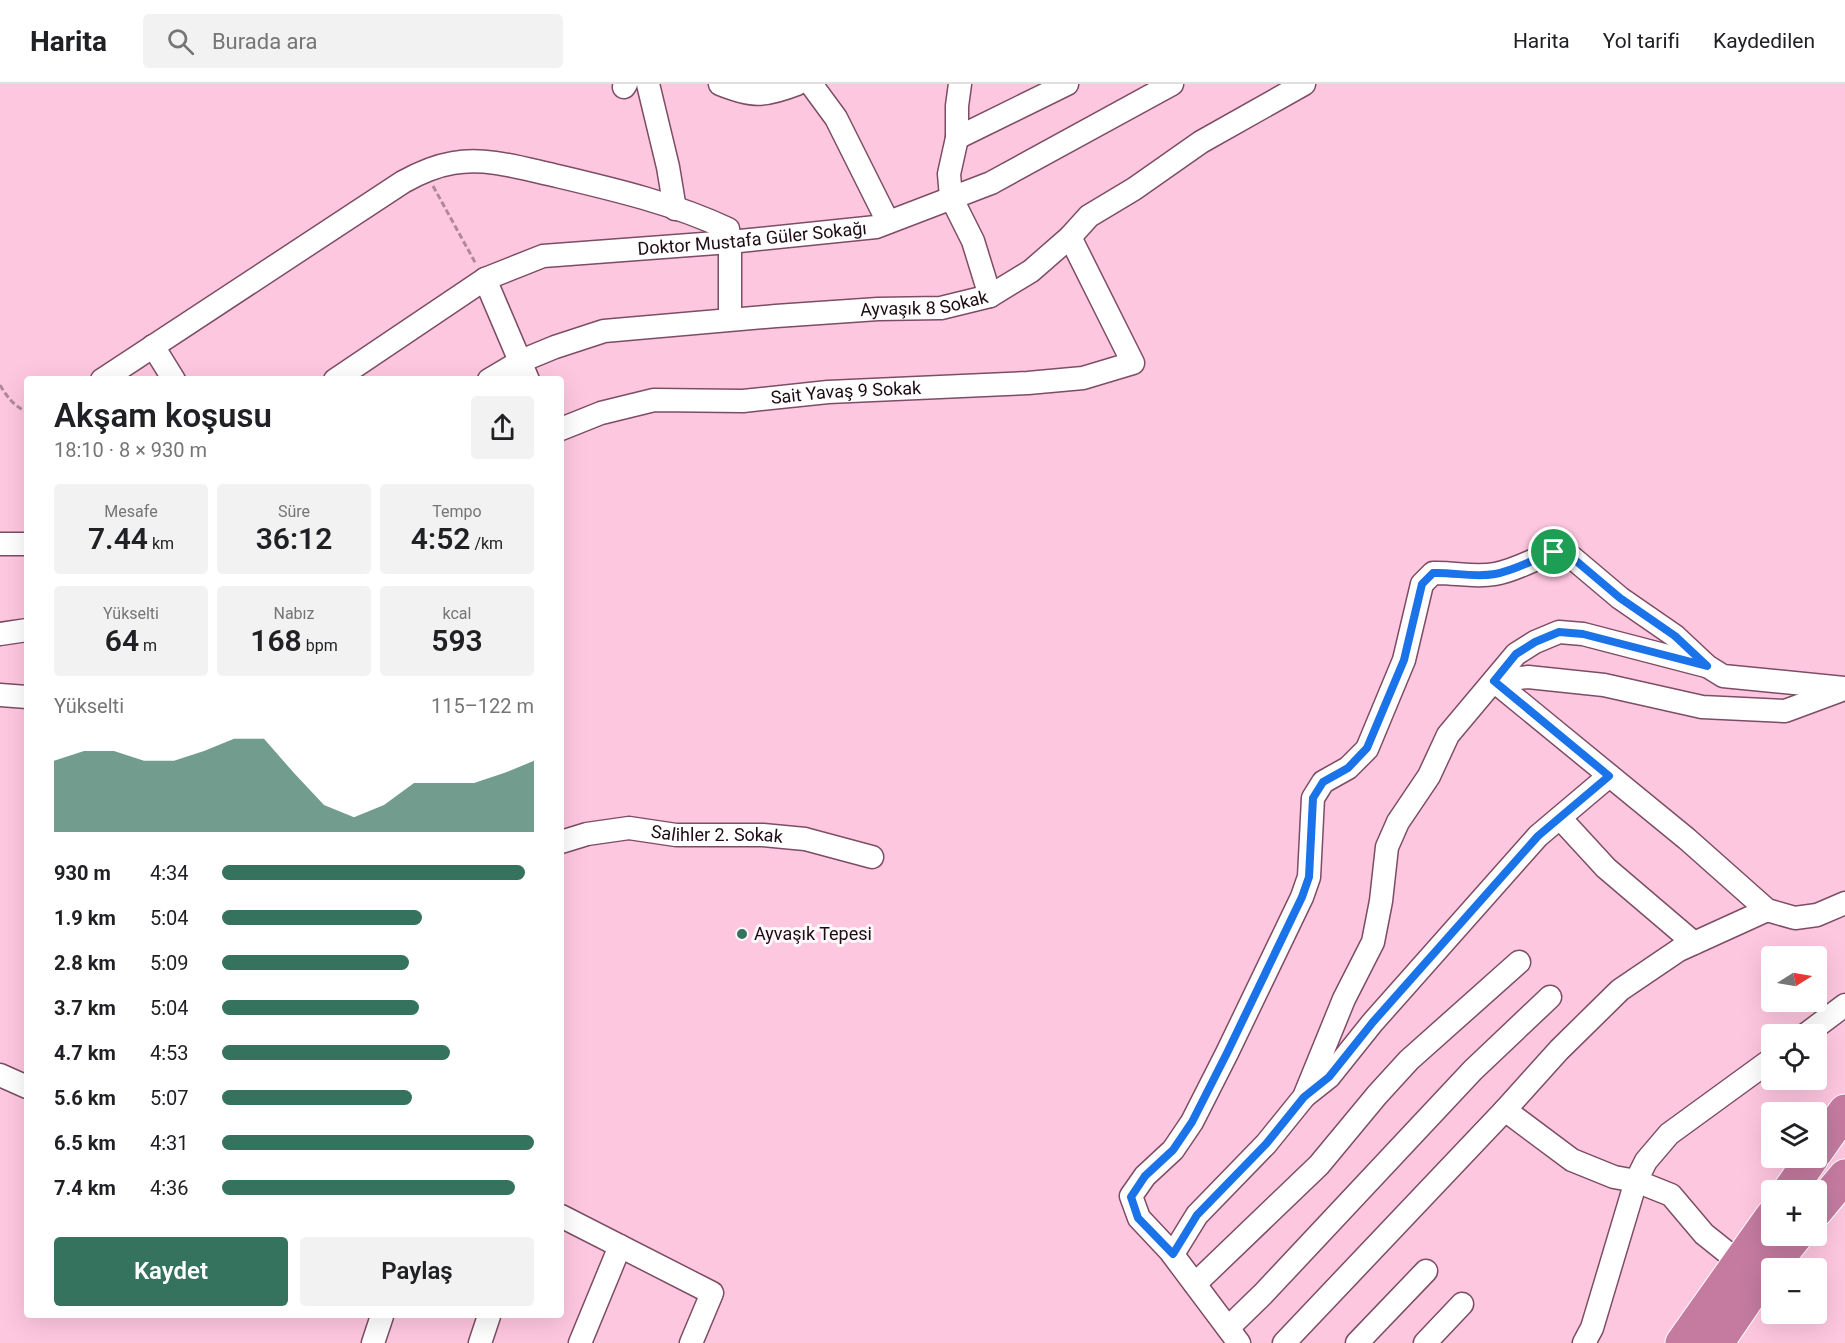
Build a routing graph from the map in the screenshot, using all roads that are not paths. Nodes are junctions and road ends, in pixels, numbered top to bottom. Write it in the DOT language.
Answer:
graph roads {
  1 [pos="648,84"];
  2 [pos="720,84"];
  3 [pos="797,84"];
  4 [pos="811,84"];
  5 [pos="960,84"];
  6 [pos="1067,84"];
  7 [pos="1172,84"];
  8 [pos="1304,84"];
  9 [pos="957,138"];
  10 [pos="951,198"];
  11 [pos="675,209"];
  12 [pos="888,222"];
  13 [pos="1070,237"];
  14 [pos="730,242"];
  15 [pos="485,279"];
  16 [pos="990,296"];
  17 [pos="730,319"];
  18 [pos="153,346"];
  19 [pos="524,370"];
  20 [pos="108,376"];
  21 [pos="172,376"];
  22 [pos="340,376"];
  23 [pos="503,376"];
  24 [pos="564,428"];
  25 [pos="0,544"];
  26 [pos="24,544"];
  27 [pos="24,630"];
  28 [pos="0,634"];
  29 [pos="1707,666"];
  30 [pos="1494,681"];
  31 [pos="1845,688"];
  32 [pos="0,695"];
  33 [pos="24,697"];
  34 [pos="1609,776"];
  35 [pos="1560,818"];
  36 [pos="564,841"];
  37 [pos="872,857"];
  38 [pos="1845,903"];
  39 [pos="1767,910"];
  40 [pos="1694,943"];
  41 [pos="1519,962"];
  42 [pos="1550,997"];
  43 [pos="1845,1005"];
  44 [pos="1820,1024"];
  45 [pos="1761,1067"];
  46 [pos="0,1075"];
  47 [pos="24,1086"];
  48 [pos="1304,1097"];
  49 [pos="1505,1110"];
  50 [pos="1845,1111"];
  51 [pos="1827,1136"];
  52 [pos="1845,1176"];
  53 [pos="1636,1181"];
  54 [pos="1827,1198"];
  55 [pos="564,1218"];
  56 [pos="1761,1231"];
  57 [pos="620,1246"];
  58 [pos="1788,1246"];
  59 [pos="1173,1254"];
  60 [pos="1739,1262"];
  61 [pos="1426,1271"];
  62 [pos="1195,1284"];
  63 [pos="1462,1304"];
  64 [pos="381,1318"];
  65 [pos="488,1318"];
  66 [pos="1233,1336"];
  67 [pos="373,1343"];
  68 [pos="480,1343"];
  69 [pos="580,1343"];
  70 [pos="691,1343"];
  71 [pos="1284,1343"];
  72 [pos="1357,1343"];
  73 [pos="1425,1343"];
  74 [pos="1584,1343"];
  75 [pos="1682,1343"];
  76 [pos="1717,1343"];
  1 -- 11 [label="street"];
  2 -- 3 [label="street"];
  4 -- 12 [label="street"];
  5 -- 9 [label="street"];
  6 -- 9 [label="street"];
  7 -- 10 [label="street, Doktor Mustafa Güler Sokağı"];
  8 -- 13 [label="street, Ayvaşık 8 Sokak"];
  9 -- 10 [label="street"];
  10 -- 12 [label="street, Doktor Mustafa Güler Sokağı"];
  10 -- 16 [label="street"];
  11 -- 14 [label="street"];
  11 -- 18 [label="street"];
  12 -- 14 [label="street, Doktor Mustafa Güler Sokağı"];
  13 -- 16 [label="street, Ayvaşık 8 Sokak"];
  13 -- 24 [label="street, Sait Yavaş 9 Sokak"];
  14 -- 15 [label="street, Doktor Mustafa Güler Sokağı"];
  14 -- 17 [label="street"];
  15 -- 19 [label="street"];
  15 -- 22 [label="street, Doktor Mustafa Güler Sokağı"];
  16 -- 17 [label="street, Ayvaşık 8 Sokak"];
  17 -- 19 [label="street, Ayvaşık 8 Sokak"];
  18 -- 20 [label="street"];
  18 -- 21 [label="street"];
  19 -- 23 [label="street, Ayvaşık 8 Sokak"];
  25 -- 26 [label="street"];
  27 -- 28 [label="street"];
  29 -- 30 [label="street"];
  29 -- 31 [label="street"];
  29 -- 59 [label="street"];
  30 -- 31 [label="street"];
  30 -- 34 [label="street"];
  30 -- 48 [label="street"];
  32 -- 33 [label="street"];
  34 -- 35 [label="street"];
  34 -- 39 [label="street"];
  35 -- 40 [label="street"];
  35 -- 48 [label="street"];
  36 -- 37 [label="street, Salihler 2. Sokak"];
  38 -- 39 [label="street"];
  39 -- 40 [label="street"];
  40 -- 49 [label="street"];
  41 -- 62 [label="street"];
  42 -- 66 [label="street"];
  43 -- 44 [label="street"];
  45 -- 53 [label="street"];
  46 -- 47 [label="street"];
  48 -- 59 [label="street"];
  49 -- 53 [label="street"];
  49 -- 71 [label="street"];
  50 -- 51 [label="highway"];
  52 -- 54 [label="highway"];
  53 -- 60 [label="street"];
  53 -- 74 [label="street"];
  55 -- 57 [label="street"];
  56 -- 60 [label="highway"];
  57 -- 69 [label="street"];
  57 -- 70 [label="street"];
  58 -- 76 [label="highway"];
  59 -- 62 [label="street"];
  60 -- 75 [label="highway"];
  61 -- 72 [label="street"];
  62 -- 66 [label="street"];
  63 -- 73 [label="street"];
  64 -- 67 [label="street"];
  65 -- 68 [label="street"];
}
